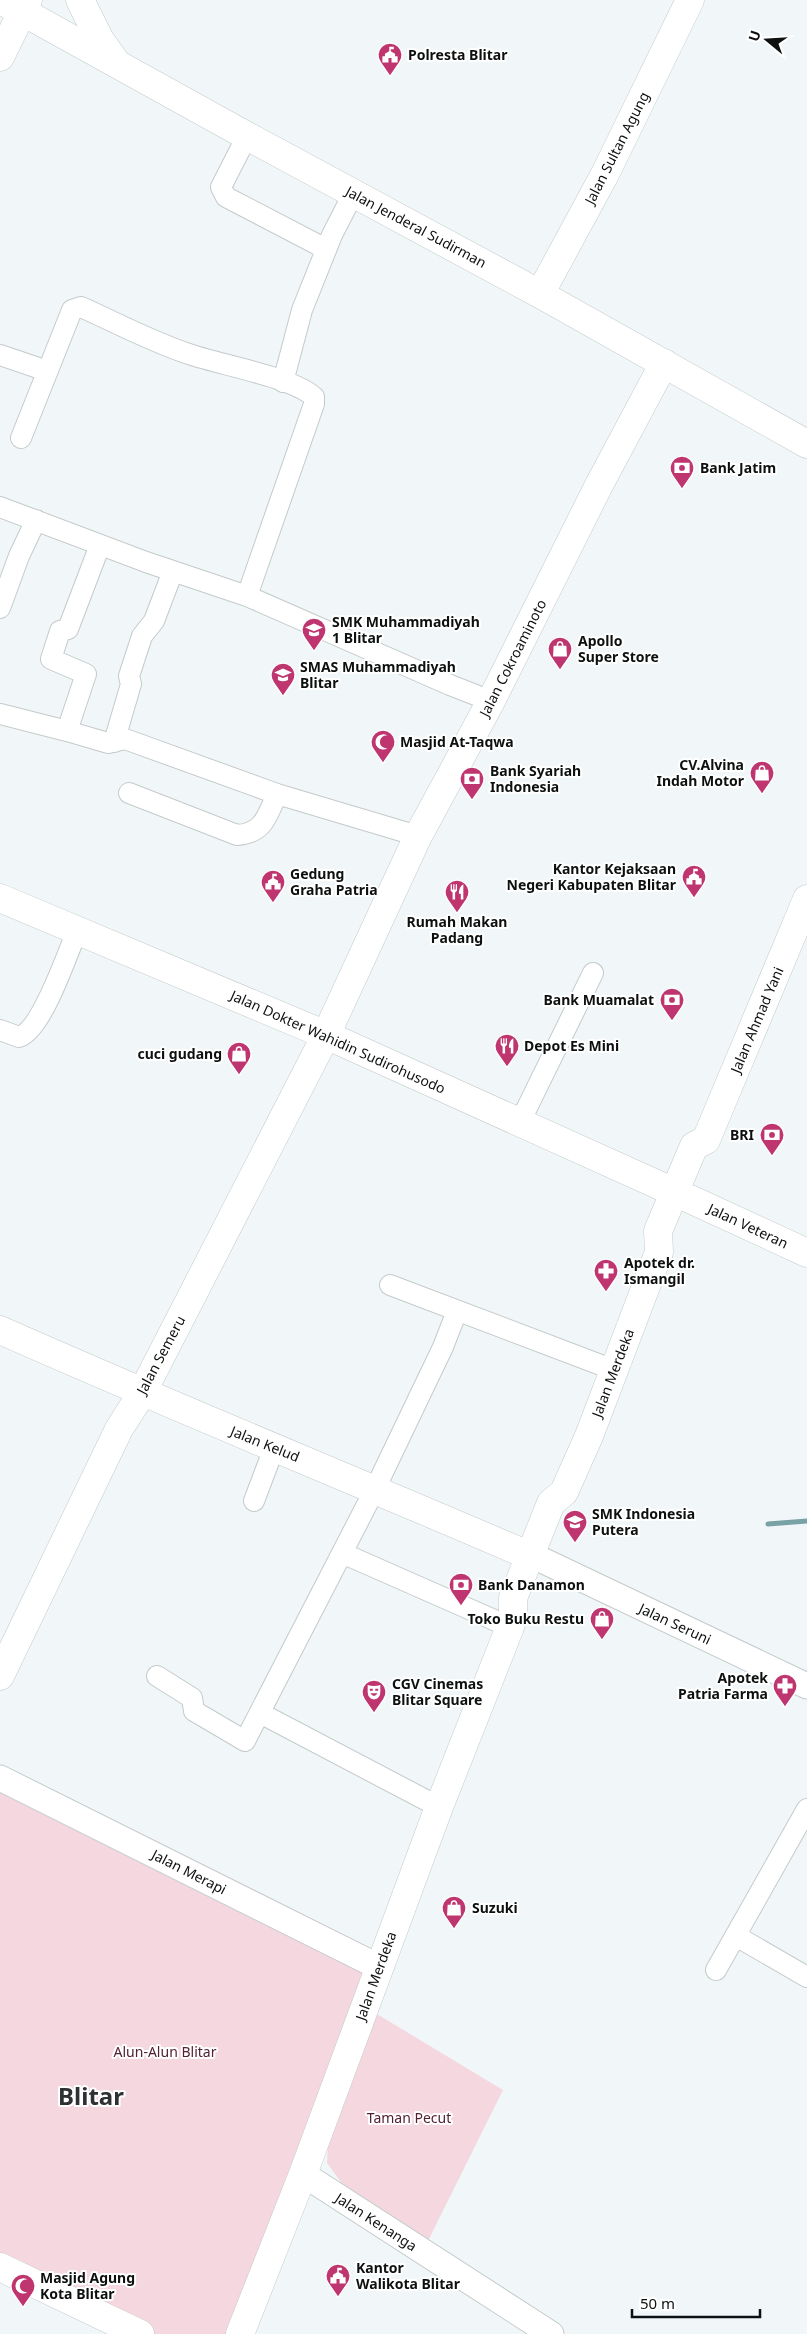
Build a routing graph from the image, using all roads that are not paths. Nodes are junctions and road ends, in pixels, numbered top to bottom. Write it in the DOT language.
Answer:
graph roads {
  1 [pos="80,0"];
  2 [pos="690,0"];
  3 [pos="17,4"];
  4 [pos="0,57"];
  5 [pos="118,65"];
  6 [pos="247,136"];
  7 [pos="353,194"];
  8 [pos="326,249"];
  9 [pos="540,294"];
  10 [pos="0,355"];
  11 [pos="664,363"];
  12 [pos="48,370"];
  13 [pos="283,382"];
  14 [pos="21,438"];
  15 [pos="807,444"];
  16 [pos="0,507"];
  17 [pos="36,520"];
  18 [pos="100,545"];
  19 [pos="173,571"];
  20 [pos="247,596"];
  21 [pos="0,608"];
  22 [pos="491,701"];
  23 [pos="0,714"];
  24 [pos="67,731"];
  25 [pos="114,742"];
  26 [pos="128,793"];
  27 [pos="277,794"];
  28 [pos="418,836"];
  29 [pos="0,898"];
  30 [pos="807,899"];
  31 [pos="77,931"];
  32 [pos="593,973"];
  33 [pos="0,1030"];
  34 [pos="326,1035"];
  35 [pos="520,1122"];
  36 [pos="682,1196"];
  37 [pos="807,1253"];
  38 [pos="390,1285"];
  39 [pos="457,1311"];
  40 [pos="0,1330"];
  41 [pos="614,1370"];
  42 [pos="142,1393"];
  43 [pos="274,1448"];
  44 [pos="375,1489"];
  45 [pos="254,1501"];
  46 [pos="342,1553"];
  47 [pos="537,1559"];
  48 [pos="511,1622"];
  49 [pos="0,1676"];
  50 [pos="157,1676"];
  51 [pos="807,1686"];
  52 [pos="260,1713"];
  53 [pos="0,1778"];
  54 [pos="439,1807"];
  55 [pos="807,1809"];
  56 [pos="736,1936"];
  57 [pos="379,1967"];
  58 [pos="716,1970"];
  59 [pos="807,1977"];
  60 [pos="303,2174"];
  61 [pos="0,2267"];
  62 [pos="140,2334"];
  63 [pos="240,2334"];
  64 [pos="551,2334"];
  1 -- 5 [label="main road"];
  2 -- 9 [label="main road, Jalan Sultan Agung"];
  3 -- 4 [label="main road"];
  3 -- 5 [label="main road, Jalan Jenderal Sudirman"];
  5 -- 6 [label="main road, Jalan Jenderal Sudirman"];
  6 -- 7 [label="main road, Jalan Jenderal Sudirman"];
  6 -- 8 [label="street"];
  7 -- 8 [label="street"];
  7 -- 9 [label="main road, Jalan Jenderal Sudirman"];
  8 -- 13 [label="street"];
  9 -- 11 [label="main road, Jalan Jenderal Sudirman"];
  10 -- 12 [label="street"];
  11 -- 15 [label="main road, Jalan Jenderal Sudirman"];
  11 -- 22 [label="main road, Jalan Cokroaminoto"];
  12 -- 13 [label="street"];
  12 -- 14 [label="street"];
  13 -- 20 [label="street"];
  16 -- 17 [label="street"];
  17 -- 18 [label="street"];
  17 -- 21 [label="street"];
  18 -- 19 [label="street"];
  18 -- 24 [label="street"];
  19 -- 20 [label="street"];
  19 -- 25 [label="street"];
  20 -- 22 [label="street"];
  22 -- 28 [label="main road, Jalan Cokroaminoto"];
  23 -- 24 [label="street"];
  24 -- 25 [label="street"];
  25 -- 27 [label="street"];
  26 -- 27 [label="street"];
  27 -- 28 [label="street"];
  28 -- 34 [label="main road, Jalan Cokroaminoto"];
  29 -- 31 [label="main road, Jalan Dokter Wahidin Sudirohusodo"];
  30 -- 36 [label="main road, Jalan Ahmad Yani"];
  31 -- 33 [label="street"];
  31 -- 34 [label="main road, Jalan Dokter Wahidin Sudirohusodo"];
  32 -- 35 [label="street"];
  34 -- 35 [label="main road, Jalan Dokter Wahidin Sudirohusodo"];
  34 -- 42 [label="main road, Jalan Semeru"];
  35 -- 36 [label="main road, Jalan Dokter Wahidin Sudirohusodo"];
  36 -- 37 [label="main road, Jalan Veteran"];
  36 -- 41 [label="main road, Jalan Merdeka"];
  38 -- 39 [label="street"];
  39 -- 41 [label="street"];
  39 -- 44 [label="street"];
  40 -- 42 [label="main road, Jalan Kelud"];
  41 -- 47 [label="main road, Jalan Merdeka"];
  42 -- 43 [label="main road, Jalan Kelud"];
  42 -- 49 [label="main road, Jalan Semeru"];
  43 -- 44 [label="main road, Jalan Kelud"];
  43 -- 45 [label="street"];
  44 -- 46 [label="street"];
  44 -- 47 [label="main road, Jalan Kelud"];
  46 -- 48 [label="street"];
  46 -- 52 [label="street"];
  47 -- 48 [label="main road, Jalan Merdeka"];
  47 -- 51 [label="street, Jalan Seruni"];
  48 -- 54 [label="main road, Jalan Merdeka"];
  50 -- 52 [label="street"];
  52 -- 54 [label="street"];
  53 -- 57 [label="street, Jalan Merapi"];
  54 -- 57 [label="main road, Jalan Merdeka"];
  55 -- 56 [label="street"];
  56 -- 58 [label="street"];
  56 -- 59 [label="street"];
  57 -- 60 [label="main road, Jalan Merdeka"];
  60 -- 63 [label="main road, Jalan Merdeka"];
  60 -- 64 [label="street, Jalan Kenanga"];
  61 -- 62 [label="main road"];
}
